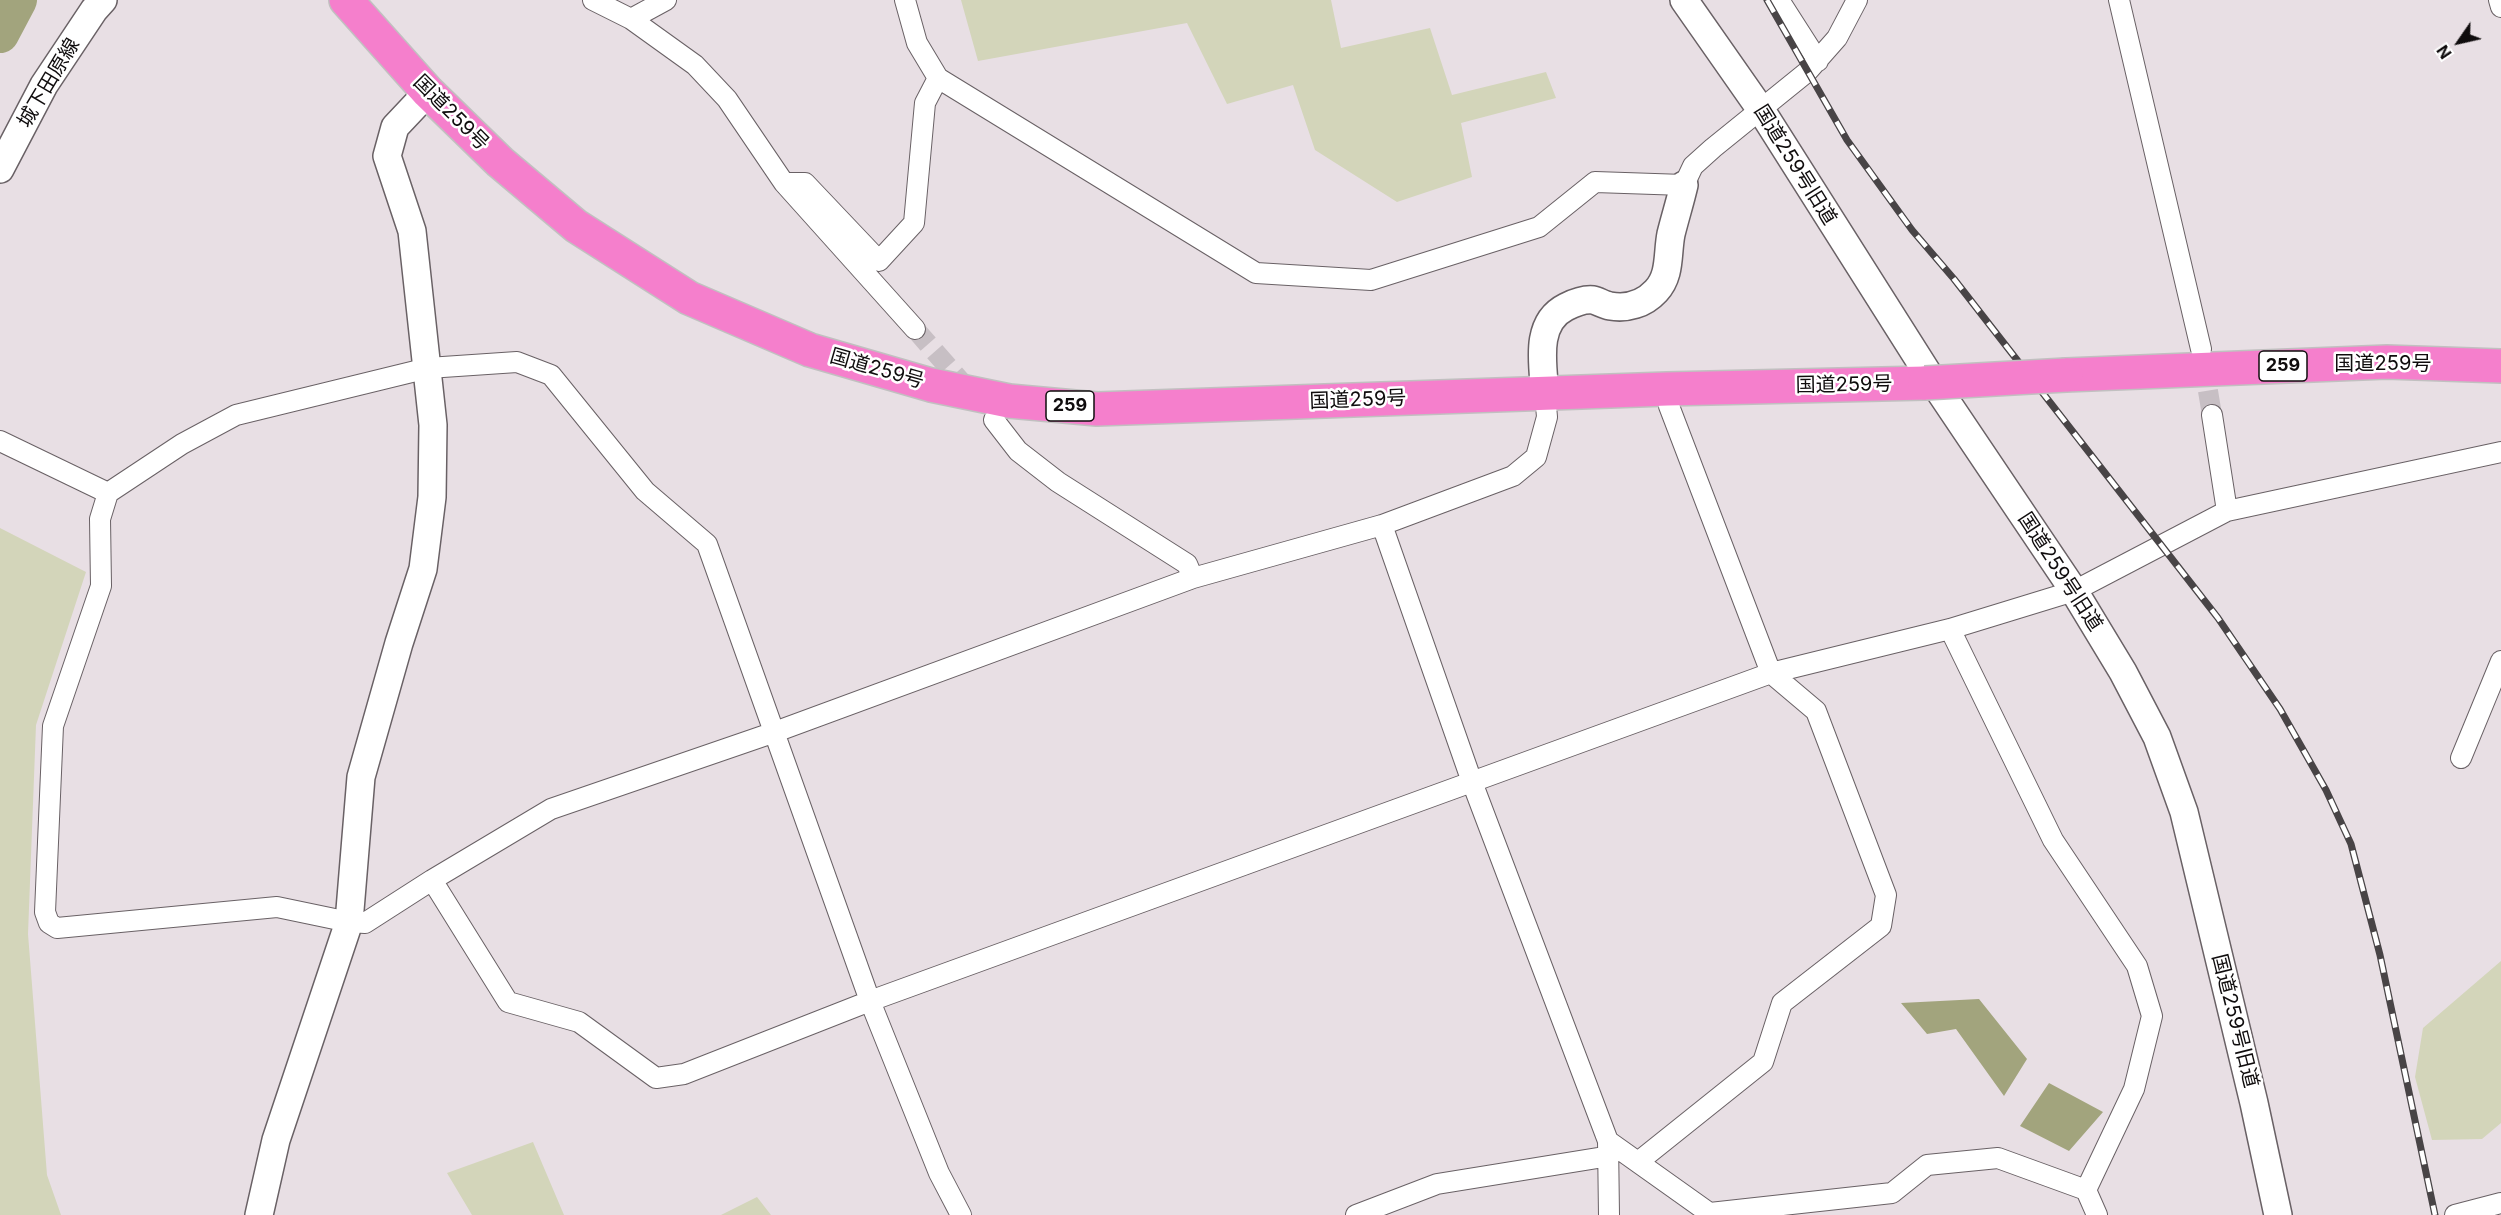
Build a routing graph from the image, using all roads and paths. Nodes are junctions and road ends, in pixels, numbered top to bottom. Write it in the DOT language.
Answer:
graph roads {
  1 [pos="103,0"];
  2 [pos="346,0"];
  3 [pos="593,0"];
  4 [pos="666,0"];
  5 [pos="905,0"];
  6 [pos="1684,0"];
  7 [pos="1779,0"];
  8 [pos="1857,0"];
  9 [pos="2119,0"];
  10 [pos="2499,0"];
  11 [pos="2501,7"];
  12 [pos="631,19"];
  13 [pos="1818,61"];
  14 [pos="938,78"];
  15 [pos="428,92"];
  16 [pos="1761,110"];
  17 [pos="0,169"];
  18 [pos="784,183"];
  19 [pos="1684,185"];
  20 [pos="915,329"];
  21 [pos="2201,349"];
  22 [pos="2501,366"];
  23 [pos="428,368"];
  24 [pos="1667,389"];
  25 [pos="1545,394"];
  26 [pos="2212,415"];
  27 [pos="994,420"];
  28 [pos="0,441"];
  29 [pos="2501,452"];
  30 [pos="108,494"];
  31 [pos="2228,511"];
  32 [pos="1382,525"];
  33 [pos="1193,578"];
  34 [pos="2074,591"];
  35 [pos="1950,629"];
  36 [pos="2501,661"];
  37 [pos="1771,673"];
  38 [pos="775,732"];
  39 [pos="2461,758"];
  40 [pos="1472,782"];
  41 [pos="432,880"];
  42 [pos="349,922"];
  43 [pos="870,1001"];
  44 [pos="1609,1148"];
  45 [pos="1638,1162"];
  46 [pos="2086,1190"];
  47 [pos="2501,1203"];
  48 [pos="1711,1214"];
  49 [pos="2460,1214"];
  50 [pos="260,1215"];
  51 [pos="961,1215"];
  52 [pos="1356,1215"];
  53 [pos="1609,1215"];
  54 [pos="2097,1215"];
  55 [pos="2278,1215"];
  1 -- 17 [label="street, 城下田原線"];
  2 -- 15 [label="highway, 国道259号 / 259"];
  3 -- 12 [label="street"];
  4 -- 12 [label="street"];
  5 -- 14 [label="street"];
  6 -- 16 [label="street, 国道259号旧道"];
  7 -- 13 [label="street"];
  8 -- 13 [label="street"];
  9 -- 21 [label="street"];
  10 -- 11 [label="street"];
  12 -- 18 [label="street"];
  13 -- 16 [label="street"];
  14 -- 18 [label="street"];
  14 -- 19 [label="street"];
  15 -- 23 [label="street"];
  15 -- 25 [label="highway, 国道259号 / 259"];
  16 -- 19 [label="street"];
  16 -- 34 [label="street, 国道259号旧道"];
  18 -- 20 [label="street"];
  19 -- 25 [label="street"];
  22 -- 24 [label="highway, 国道259号 / 259, bridge"];
  23 -- 30 [label="street"];
  23 -- 38 [label="street"];
  23 -- 42 [label="street"];
  24 -- 25 [label="highway, 国道259号 / 259"];
  24 -- 37 [label="street"];
  25 -- 32 [label="street"];
  26 -- 31 [label="street"];
  27 -- 33 [label="street"];
  28 -- 30 [label="street"];
  29 -- 31 [label="street"];
  30 -- 42 [label="street"];
  31 -- 34 [label="street"];
  32 -- 33 [label="street"];
  32 -- 40 [label="street"];
  33 -- 38 [label="street"];
  34 -- 35 [label="street"];
  34 -- 55 [label="street, 国道259号旧道"];
  35 -- 37 [label="street"];
  35 -- 46 [label="street"];
  36 -- 39 [label="street"];
  37 -- 40 [label="street"];
  37 -- 45 [label="street"];
  38 -- 41 [label="street"];
  38 -- 43 [label="street"];
  40 -- 43 [label="street"];
  40 -- 44 [label="street"];
  41 -- 42 [label="street"];
  41 -- 43 [label="street"];
  42 -- 50 [label="street"];
  43 -- 51 [label="street"];
  44 -- 45 [label="street"];
  44 -- 52 [label="street"];
  44 -- 53 [label="street"];
  45 -- 48 [label="street"];
  46 -- 48 [label="street"];
  46 -- 54 [label="street"];
  47 -- 49 [label="street"];
}
